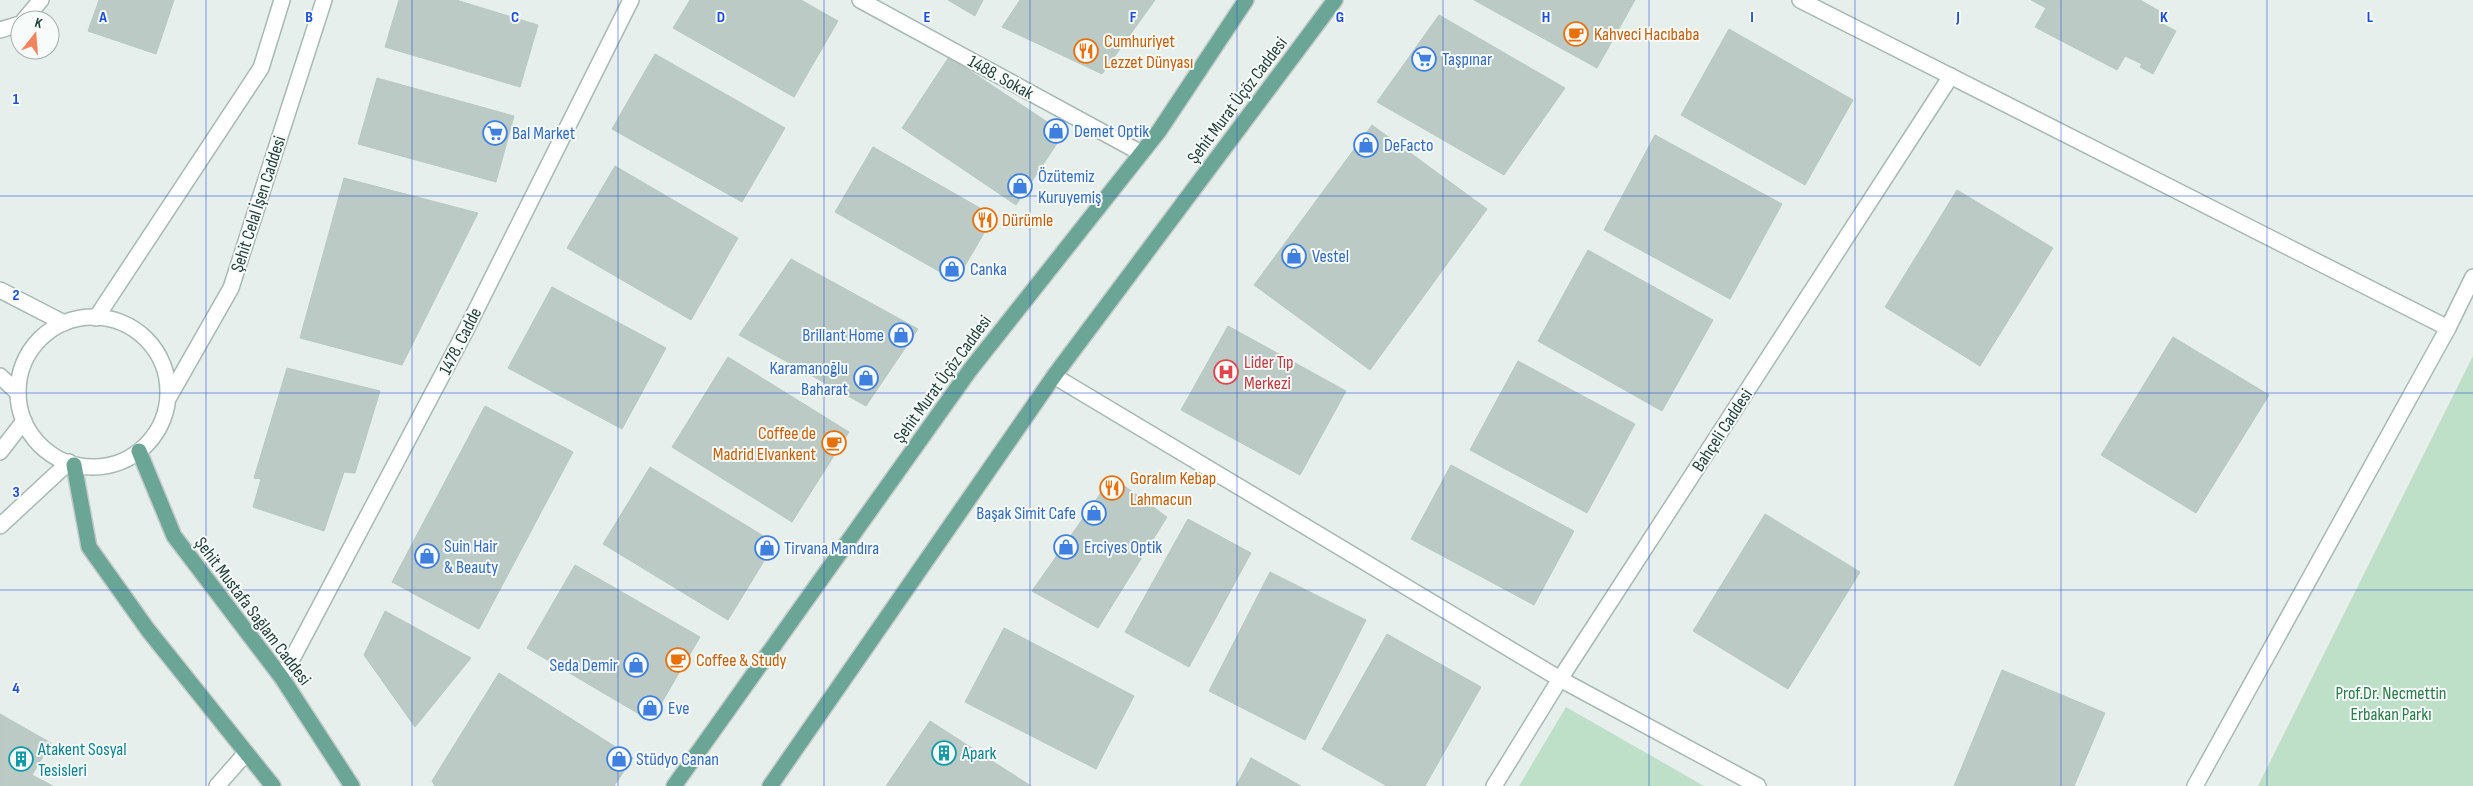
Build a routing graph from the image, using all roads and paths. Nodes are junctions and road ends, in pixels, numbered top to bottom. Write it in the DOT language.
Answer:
graph roads {
  1 [pos="41,0"];
  2 [pos="282,0"];
  3 [pos="324,0"];
  4 [pos="631,0"];
  5 [pos="860,0"];
  6 [pos="1246,0"];
  7 [pos="1335,0"];
  8 [pos="1800,0"];
  9 [pos="32,10"];
  10 [pos="1951,76"];
  11 [pos="1141,153"];
  12 [pos="2473,277"];
  13 [pos="0,290"];
  14 [pos="96,318"];
  15 [pos="64,323"];
  16 [pos="2448,328"];
  17 [pos="0,376"];
  18 [pos="1054,376"];
  19 [pos="18,393"];
  20 [pos="169,397"];
  21 [pos="24,421"];
  22 [pos="139,451"];
  23 [pos="0,452"];
  24 [pos="71,464"];
  25 [pos="0,526"];
  26 [pos="282,678"];
  27 [pos="1560,679"];
  28 [pos="246,753"];
  29 [pos="217,786"];
  30 [pos="273,786"];
  31 [pos="352,786"];
  32 [pos="674,786"];
  33 [pos="770,786"];
  34 [pos="1494,786"];
  35 [pos="1758,786"];
  36 [pos="2195,786"];
  1 -- 9 [label="street"];
  2 -- 14 [label="street"];
  3 -- 20 [label="street, Şehit Celal İşen Caddesi"];
  4 -- 26 [label="street, 1478. Cadde"];
  5 -- 11 [label="street, 1488. Sokak"];
  6 -- 11 [label="main road, Şehit Murat Üçöz Caddesi"];
  7 -- 18 [label="main road, Şehit Murat Üçöz Caddesi"];
  8 -- 10 [label="street"];
  10 -- 16 [label="street"];
  10 -- 27 [label="street, Bahçeli Caddesi"];
  11 -- 32 [label="main road, Şehit Murat Üçöz Caddesi"];
  12 -- 16 [label="street"];
  13 -- 15 [label="street"];
  14 -- 15 [label="street"];
  14 -- 20 [label="street"];
  15 -- 19 [label="street"];
  16 -- 36 [label="street"];
  17 -- 19 [label="street"];
  18 -- 27 [label="street"];
  18 -- 33 [label="main road, Şehit Murat Üçöz Caddesi"];
  19 -- 21 [label="street"];
  20 -- 22 [label="street"];
  21 -- 23 [label="street"];
  21 -- 24 [label="street"];
  22 -- 24 [label="street"];
  22 -- 26 [label="main road, Şehit Mustafa Sağlam Caddesi"];
  24 -- 25 [label="street"];
  24 -- 28 [label="main road"];
  26 -- 31 [label="main road, Şehit Mustafa Sağlam Caddesi"];
  27 -- 34 [label="street, Bahçeli Caddesi"];
  27 -- 35 [label="street"];
  28 -- 29 [label="street"];
  28 -- 30 [label="main road"];
}
